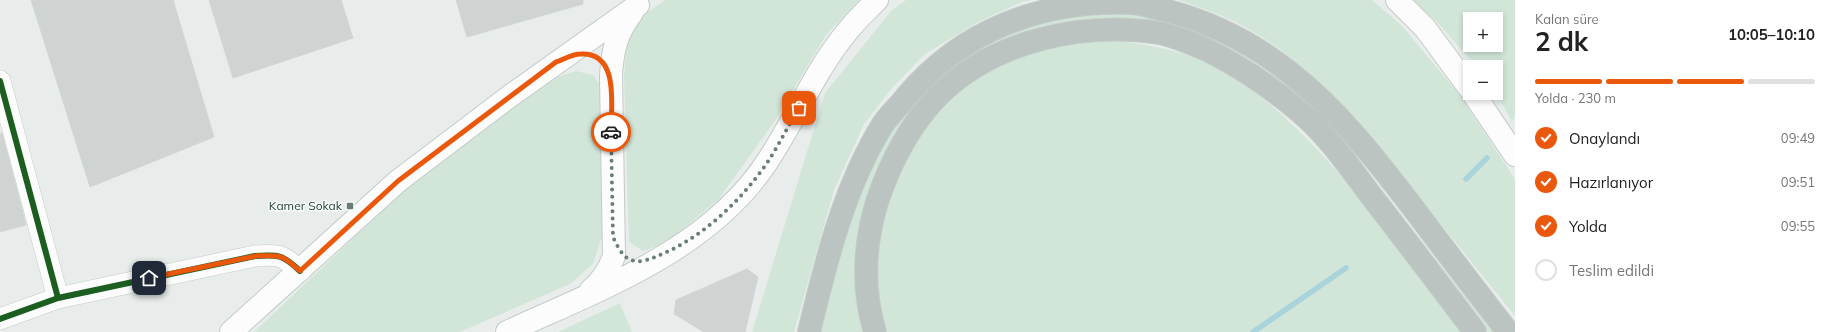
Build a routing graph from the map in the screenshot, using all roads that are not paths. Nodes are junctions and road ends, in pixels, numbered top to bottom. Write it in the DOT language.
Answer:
graph roads {
  1 [pos="877,0"];
  2 [pos="1397,0"];
  3 [pos="556,62"];
  4 [pos="611,77"];
  5 [pos="1463,80"];
  6 [pos="0,82"];
  7 [pos="1478,100"];
  8 [pos="1515,155"];
  9 [pos="613,237"];
  10 [pos="669,252"];
  11 [pos="300,271"];
  12 [pos="58,298"];
  13 [pos="576,301"];
  14 [pos="0,320"];
  15 [pos="231,332"];
  16 [pos="507,332"];
  17 [pos="809,332"];
  18 [pos="875,332"];
  19 [pos="1475,332"];
  20 [pos="1508,332"];
  1 -- 10 [label="main road"];
  2 -- 5 [label="main road"];
  3 -- 4 [label="main road"];
  3 -- 4 [label="main road"];
  3 -- 11 [label="main road"];
  4 -- 9 [label="main road"];
  6 -- 12 [label="street"];
  7 -- 8 [label="main road"];
  9 -- 10 [label="main road"];
  9 -- 13 [label="main road"];
  10 -- 13 [label="main road"];
  11 -- 12 [label="street"];
  11 -- 15 [label="main road"];
  12 -- 14 [label="street"];
  13 -- 16 [label="main road"];
  17 -- 20 [label="highway"];
  18 -- 19 [label="highway"];
}
